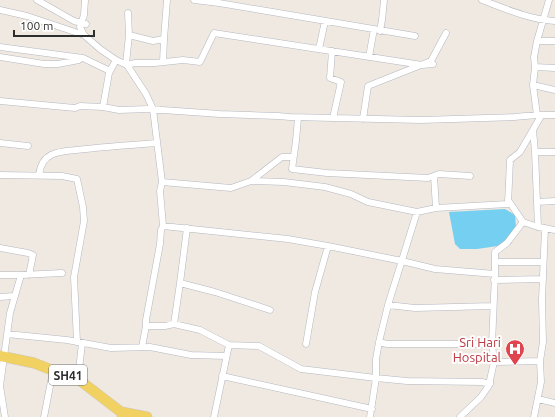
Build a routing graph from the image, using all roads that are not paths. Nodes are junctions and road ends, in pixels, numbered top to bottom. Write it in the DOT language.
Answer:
graph roads {
  1 [pos="37,0"];
  2 [pos="85,0"];
  3 [pos="167,0"];
  4 [pos="194,0"];
  5 [pos="384,0"];
  6 [pos="482,0"];
  7 [pos="549,0"];
  8 [pos="0,10"];
  9 [pos="128,14"];
  10 [pos="543,20"];
  11 [pos="325,21"];
  12 [pos="555,21"];
  13 [pos="84,23"];
  14 [pos="377,30"];
  15 [pos="446,33"];
  16 [pos="84,35"];
  17 [pos="129,35"];
  18 [pos="415,36"];
  19 [pos="164,39"];
  20 [pos="537,41"];
  21 [pos="555,41"];
  22 [pos="0,48"];
  23 [pos="319,49"];
  24 [pos="332,51"];
  25 [pos="0,57"];
  26 [pos="369,57"];
  27 [pos="82,58"];
  28 [pos="116,60"];
  29 [pos="163,62"];
  30 [pos="126,64"];
  31 [pos="433,64"];
  32 [pos="422,65"];
  33 [pos="535,67"];
  34 [pos="555,68"];
  35 [pos="110,71"];
  36 [pos="534,85"];
  37 [pos="555,90"];
  38 [pos="0,101"];
  39 [pos="103,107"];
  40 [pos="153,109"];
  41 [pos="555,115"];
  42 [pos="539,116"];
  43 [pos="298,118"];
  44 [pos="333,118"];
  45 [pos="363,119"];
  46 [pos="532,130"];
  47 [pos="0,143"];
  48 [pos="157,143"];
  49 [pos="28,146"];
  50 [pos="536,152"];
  51 [pos="555,152"];
  52 [pos="294,157"];
  53 [pos="0,175"];
  54 [pos="39,175"];
  55 [pos="434,176"];
  56 [pos="470,176"];
  57 [pos="251,181"];
  58 [pos="162,182"];
  59 [pos="508,200"];
  60 [pos="555,201"];
  61 [pos="537,202"];
  62 [pos="436,208"];
  63 [pos="417,212"];
  64 [pos="523,222"];
  65 [pos="163,226"];
  66 [pos="188,228"];
  67 [pos="541,228"];
  68 [pos="555,230"];
  69 [pos="328,246"];
  70 [pos="0,248"];
  71 [pos="402,261"];
  72 [pos="495,262"];
  73 [pos="543,262"];
  74 [pos="62,273"];
  75 [pos="0,275"];
  76 [pos="20,275"];
  77 [pos="29,275"];
  78 [pos="495,277"];
  79 [pos="543,279"];
  80 [pos="180,283"];
  81 [pos="14,296"];
  82 [pos="0,297"];
  83 [pos="388,305"];
  84 [pos="493,306"];
  85 [pos="270,310"];
  86 [pos="174,324"];
  87 [pos="146,326"];
  88 [pos="7,334"];
  89 [pos="379,342"];
  90 [pos="80,343"];
  91 [pos="306,344"];
  92 [pos="492,344"];
  93 [pos="229,345"];
  94 [pos="142,347"];
  95 [pos="226,356"];
  96 [pos="2,357"];
  97 [pos="540,361"];
  98 [pos="494,362"];
  99 [pos="53,371"];
  100 [pos="222,376"];
  101 [pos="78,378"];
  102 [pos="376,378"];
  103 [pos="490,384"];
  104 [pos="0,386"];
  105 [pos="538,399"];
  106 [pos="555,403"];
  107 [pos="372,409"];
  108 [pos="122,414"];
  109 [pos="5,417"];
  110 [pos="44,417"];
  111 [pos="147,417"];
  112 [pos="214,417"];
  113 [pos="370,417"];
  114 [pos="460,417"];
  115 [pos="534,417"];
  1 -- 13 [label="street"];
  2 -- 13 [label="street"];
  3 -- 19 [label="street"];
  4 -- 11 [label="street"];
  5 -- 14 [label="street"];
  6 -- 10 [label="street"];
  7 -- 10 [label="street"];
  8 -- 16 [label="street"];
  9 -- 17 [label="street"];
  10 -- 12 [label="street"];
  10 -- 20 [label="street"];
  11 -- 14 [label="street"];
  11 -- 23 [label="street"];
  13 -- 16 [label="street"];
  14 -- 18 [label="street"];
  14 -- 26 [label="street"];
  15 -- 32 [label="street"];
  16 -- 28 [label="street"];
  17 -- 19 [label="street"];
  17 -- 30 [label="street"];
  19 -- 29 [label="street"];
  20 -- 21 [label="street"];
  20 -- 33 [label="street"];
  22 -- 27 [label="street"];
  23 -- 24 [label="street"];
  23 -- 29 [label="street"];
  24 -- 26 [label="street"];
  24 -- 44 [label="street"];
  25 -- 27 [label="street"];
  26 -- 32 [label="street"];
  27 -- 35 [label="street"];
  28 -- 30 [label="street"];
  28 -- 35 [label="street"];
  29 -- 30 [label="street"];
  30 -- 40 [label="street"];
  31 -- 32 [label="street"];
  32 -- 45 [label="street"];
  33 -- 34 [label="street"];
  33 -- 36 [label="street"];
  35 -- 39 [label="street"];
  36 -- 37 [label="street"];
  36 -- 42 [label="street"];
  38 -- 39 [label="street"];
  39 -- 40 [label="street"];
  40 -- 43 [label="street"];
  40 -- 48 [label="street"];
  41 -- 42 [label="street"];
  42 -- 45 [label="street"];
  42 -- 46 [label="street"];
  43 -- 44 [label="street"];
  43 -- 52 [label="street"];
  44 -- 45 [label="street"];
  46 -- 50 [label="street"];
  46 -- 59 [label="street"];
  47 -- 49 [label="street"];
  48 -- 54 [label="street"];
  48 -- 58 [label="street"];
  50 -- 51 [label="street"];
  50 -- 61 [label="street"];
  52 -- 55 [label="street"];
  52 -- 57 [label="street"];
  53 -- 54 [label="street"];
  54 -- 90 [label="street"];
  55 -- 56 [label="street"];
  55 -- 62 [label="street"];
  57 -- 58 [label="street"];
  57 -- 63 [label="street"];
  58 -- 65 [label="street"];
  59 -- 62 [label="street"];
  59 -- 64 [label="street"];
  60 -- 61 [label="street"];
  61 -- 67 [label="street"];
  62 -- 63 [label="street"];
  63 -- 71 [label="street"];
  64 -- 67 [label="street"];
  64 -- 72 [label="street"];
  65 -- 66 [label="street"];
  65 -- 87 [label="street"];
  66 -- 69 [label="street"];
  66 -- 80 [label="street"];
  67 -- 68 [label="street"];
  67 -- 73 [label="street"];
  69 -- 71 [label="street"];
  69 -- 91 [label="street"];
  70 -- 77 [label="street"];
  71 -- 78 [label="street"];
  71 -- 83 [label="street"];
  72 -- 73 [label="street"];
  72 -- 78 [label="street"];
  73 -- 79 [label="street"];
  74 -- 77 [label="street"];
  75 -- 76 [label="street"];
  76 -- 77 [label="street"];
  76 -- 81 [label="street"];
  78 -- 79 [label="street"];
  78 -- 84 [label="street"];
  79 -- 97 [label="street"];
  80 -- 85 [label="street"];
  80 -- 86 [label="street"];
  81 -- 82 [label="street"];
  81 -- 88 [label="street"];
  83 -- 84 [label="street"];
  83 -- 89 [label="street"];
  84 -- 92 [label="street"];
  86 -- 87 [label="street"];
  86 -- 93 [label="street"];
  87 -- 94 [label="street"];
  88 -- 90 [label="street"];
  88 -- 96 [label="street"];
  89 -- 92 [label="street"];
  89 -- 102 [label="street"];
  90 -- 94 [label="street"];
  90 -- 101 [label="street"];
  92 -- 98 [label="street"];
  93 -- 95 [label="street"];
  93 -- 102 [label="street"];
  94 -- 95 [label="street"];
  95 -- 100 [label="street"];
  96 -- 99 [label="main road, SH41"];
  96 -- 104 [label="street"];
  97 -- 98 [label="street"];
  97 -- 105 [label="street"];
  98 -- 103 [label="street"];
  99 -- 101 [label="main road, SH41"];
  99 -- 110 [label="street"];
  100 -- 107 [label="street"];
  100 -- 112 [label="street"];
  101 -- 108 [label="main road, SH41"];
  102 -- 103 [label="street"];
  102 -- 107 [label="street"];
  103 -- 114 [label="street"];
  104 -- 109 [label="street"];
  105 -- 106 [label="street"];
  105 -- 115 [label="street"];
  107 -- 113 [label="street"];
  108 -- 111 [label="main road"];
}
